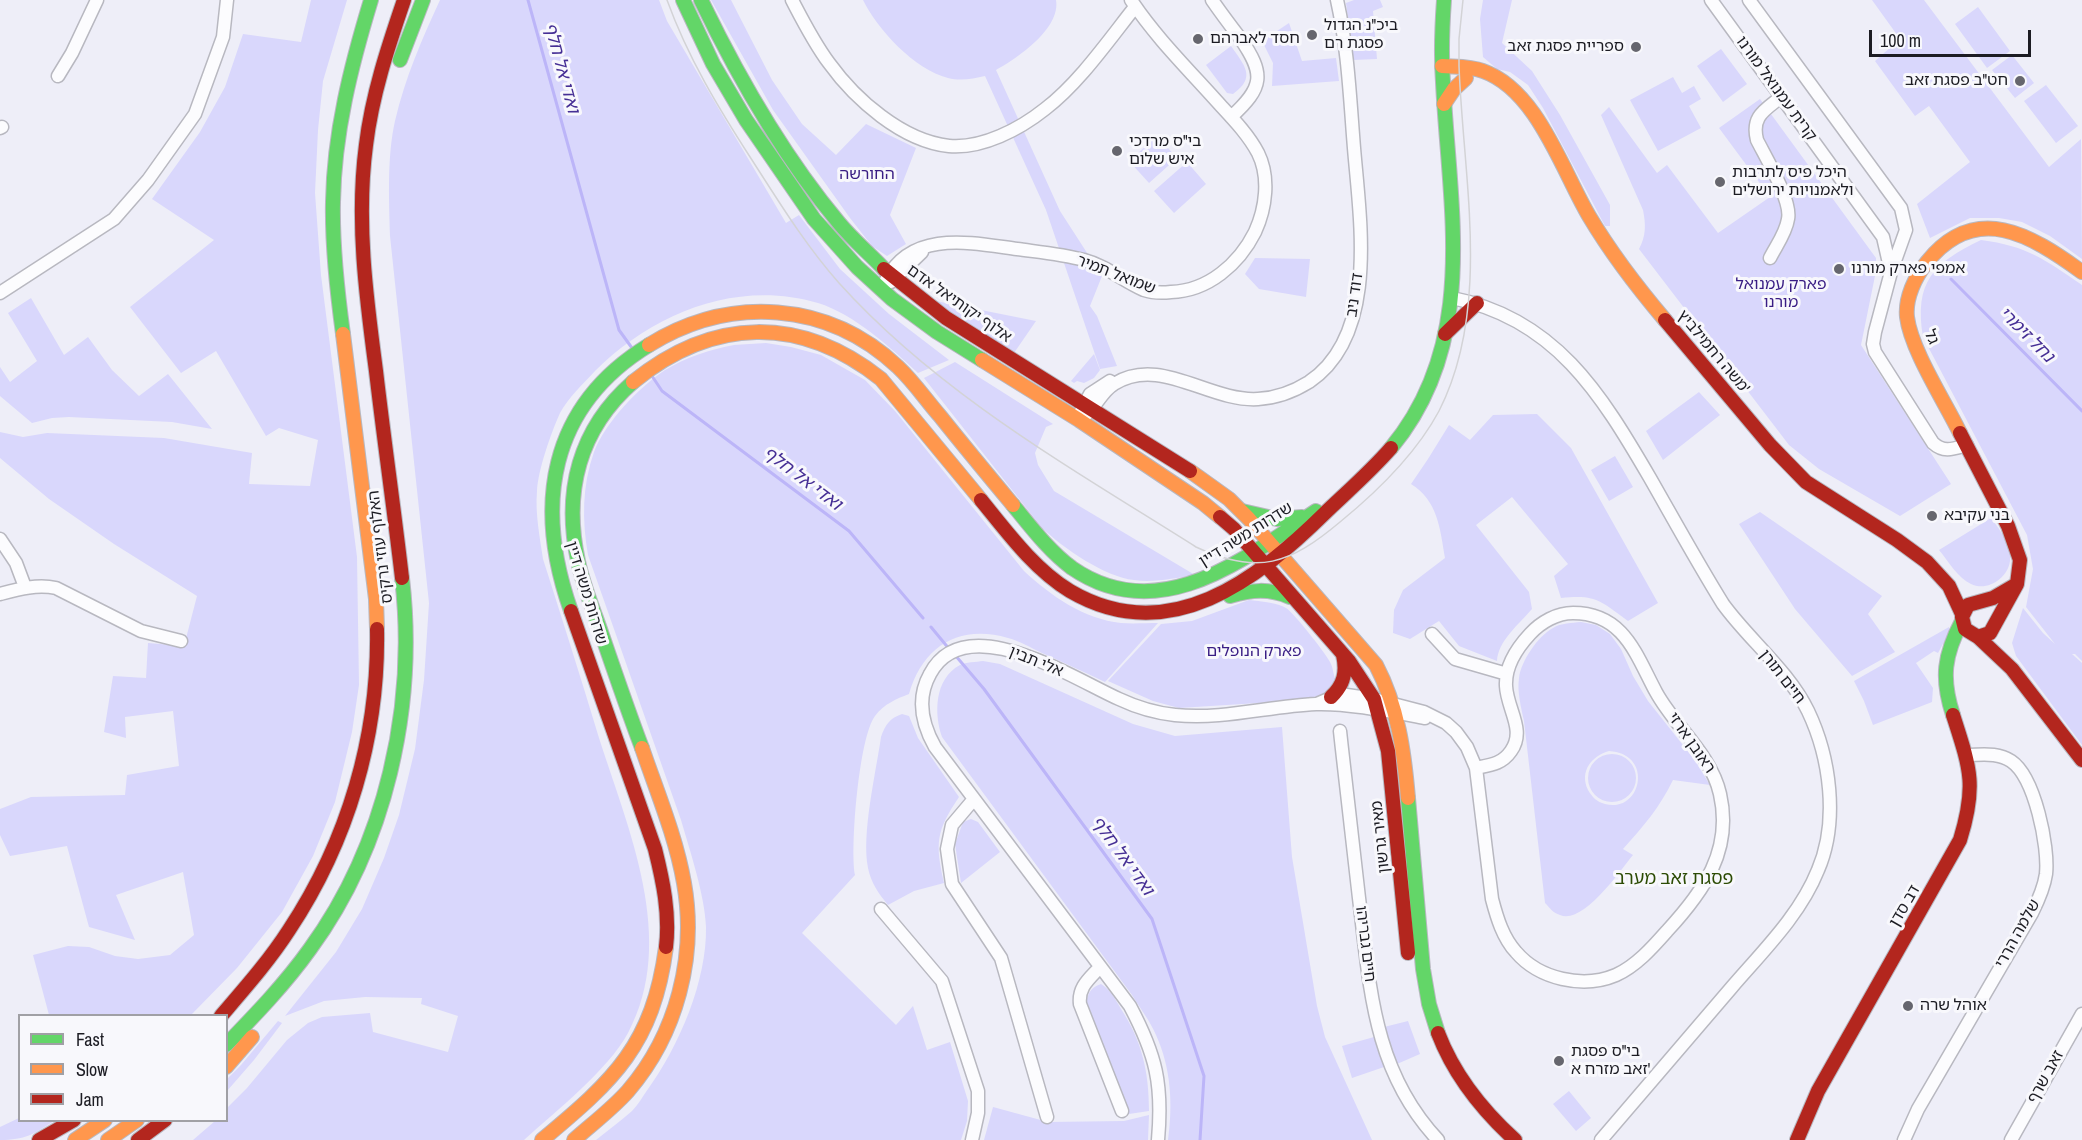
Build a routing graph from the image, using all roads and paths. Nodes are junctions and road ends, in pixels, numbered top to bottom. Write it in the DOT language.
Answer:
graph roads {
  1 [pos="97,0"];
  2 [pos="227,0"];
  3 [pos="357,0"];
  4 [pos="371,0"];
  5 [pos="404,0"];
  6 [pos="423,0"];
  7 [pos="683,0"];
  8 [pos="701,0"];
  9 [pos="792,0"];
  10 [pos="1212,0"];
  11 [pos="1337,0"];
  12 [pos="1444,0"];
  13 [pos="1711,0"];
  14 [pos="1749,0"];
  15 [pos="1134,7"];
  16 [pos="1442,70"];
  17 [pos="57,76"];
  18 [pos="1466,78"];
  19 [pos="1508,88"];
  20 [pos="1781,97"];
  21 [pos="1444,104"];
  22 [pos="1231,117"];
  23 [pos="340,129"];
  24 [pos="370,152"];
  25 [pos="1770,258"];
  26 [pos="1891,272"];
  27 [pos="2082,272"];
  28 [pos="892,277"];
  29 [pos="881,290"];
  30 [pos="0,293"];
  31 [pos="1452,298"];
  32 [pos="1477,303"];
  33 [pos="1444,335"];
  34 [pos="1087,408"];
  35 [pos="1079,420"];
  36 [pos="1966,445"];
  37 [pos="1352,487"];
  38 [pos="1242,511"];
  39 [pos="1310,515"];
  40 [pos="0,539"];
  41 [pos="1275,549"];
  42 [pos="1253,552"];
  43 [pos="1265,567"];
  44 [pos="1291,567"];
  45 [pos="1222,571"];
  46 [pos="2017,584"];
  47 [pos="1949,586"];
  48 [pos="25,587"];
  49 [pos="0,594"];
  50 [pos="1293,598"];
  51 [pos="1976,602"];
  52 [pos="1205,603"];
  53 [pos="1962,617"];
  54 [pos="1995,624"];
  55 [pos="1432,634"];
  56 [pos="1975,636"];
  57 [pos="181,641"];
  58 [pos="1343,655"];
  59 [pos="2012,669"];
  60 [pos="1945,672"];
  61 [pos="1507,674"];
  62 [pos="1331,697"];
  63 [pos="1317,704"];
  64 [pos="1376,705"];
  65 [pos="1395,708"];
  66 [pos="1340,731"];
  67 [pos="1966,755"];
  68 [pos="2082,760"];
  69 [pos="1476,768"];
  70 [pos="974,799"];
  71 [pos="881,909"];
  72 [pos="298,964"];
  73 [pos="1100,967"];
  74 [pos="250,983"];
  75 [pos="215,1014"];
  76 [pos="223,1014"];
  77 [pos="2082,1014"];
  78 [pos="228,1043"];
  79 [pos="228,1065"];
  80 [pos="1122,1111"];
  81 [pos="1047,1116"];
  82 [pos="70,1122"];
  83 [pos="102,1122"];
  84 [pos="134,1122"];
  85 [pos="162,1122"];
  86 [pos="39,1140"];
  87 [pos="75,1140"];
  88 [pos="108,1140"];
  89 [pos="138,1140"];
  90 [pos="542,1140"];
  91 [pos="574,1140"];
  92 [pos="972,1140"];
  93 [pos="1158,1140"];
  94 [pos="1438,1140"];
  95 [pos="1496,1140"];
  96 [pos="1515,1140"];
  97 [pos="1601,1140"];
  98 [pos="1797,1140"];
  99 [pos="1904,1140"];
  100 [pos="2011,1140"];
  1 -- 17 [label="street"];
  2 -- 30 [label="street"];
  3 -- 23 [label="main road"];
  4 -- 23 [label="main road, האלוף עוזי נרקיס"];
  5 -- 24 [label="main road"];
  6 -- 24 [label="main road"];
  7 -- 29 [label="main road, אלוף יקותיאל אדם"];
  8 -- 28 [label="main road, אלוף יקותיאל אדם"];
  9 -- 15 [label="street"];
  10 -- 22 [label="street"];
  11 -- 34 [label="street, דוד ניב"];
  12 -- 16 [label="main road, שדרות משה דיין"];
  13 -- 20 [label="street, קרית עמנואל מורנו"];
  14 -- 26 [label="street, קרית עמנואל מורנו"];
  15 -- 22 [label="street, שמואל תמיר"];
  16 -- 18 [label="main road, משה רחמילביץ'"];
  16 -- 19 [label="main road, משה רחמילביץ'"];
  16 -- 21 [label="main road, שדרות משה דיין"];
  18 -- 19 [label="main road, משה רחמילביץ'"];
  18 -- 21 [label="main road"];
  19 -- 47 [label="main road, משה רחמילביץ'"];
  20 -- 25 [label="street"];
  20 -- 26 [label="street, קרית עמנואל מורנו"];
  21 -- 31 [label="main road, שדרות משה דיין"];
  22 -- 28 [label="street, שמואל תמיר"];
  23 -- 74 [label="main road, האלוף עוזי נרקיס"];
  24 -- 72 [label="main road, האלוף עוזי נרקיס"];
  26 -- 36 [label="street, קרית עמנואל מורנו"];
  27 -- 36 [label="main road, גל"];
  28 -- 29 [label="street, שמואל תמיר"];
  28 -- 34 [label="main road, אלוף יקותיאל אדם"];
  29 -- 35 [label="main road, אלוף יקותיאל אדם"];
  31 -- 32 [label="street, חיים תורן"];
  31 -- 33 [label="main road, שדרות משה דיין"];
  32 -- 33 [label="main road"];
  32 -- 97 [label="street, חיים תורן"];
  33 -- 37 [label="main road, שדרות משה דיין"];
  34 -- 35 [label="street, דוד ניב"];
  34 -- 38 [label="main road, אלוף יקותיאל אדם"];
  35 -- 42 [label="main road, אלוף יקותיאל אדם"];
  36 -- 46 [label="main road, גל"];
  37 -- 39 [label="main road, שדרות משה דיין"];
  37 -- 41 [label="main road, שדרות משה דיין"];
  38 -- 39 [label="main road"];
  38 -- 41 [label="main road, אלוף יקותיאל אדם"];
  39 -- 41 [label="main road, שדרות משה דיין"];
  40 -- 48 [label="street"];
  41 -- 42 [label="main road"];
  41 -- 43 [label="main road, שדרות משה דיין"];
  41 -- 44 [label="main road, מאיר גרשון"];
  42 -- 43 [label="main road, מאיר גרשון"];
  42 -- 45 [label="main road, שדרות משה דיין"];
  43 -- 44 [label="main road"];
  43 -- 45 [label="main road"];
  43 -- 50 [label="main road, מאיר גרשון"];
  43 -- 52 [label="main road, שדרות משה דיין"];
  44 -- 65 [label="main road, מאיר גרשון"];
  45 -- 90 [label="main road, שדרות משה דיין"];
  46 -- 51 [label="main road"];
  46 -- 54 [label="main road, גל"];
  47 -- 51 [label="main road, משה רחמילביץ'"];
  47 -- 53 [label="main road, משה רחמילביץ'"];
  48 -- 49 [label="street"];
  48 -- 57 [label="street"];
  50 -- 52 [label="main road"];
  50 -- 58 [label="main road, מאיר גרשון"];
  51 -- 53 [label="main road"];
  51 -- 54 [label="main road"];
  52 -- 91 [label="main road, שדרות משה דיין"];
  53 -- 56 [label="main road"];
  53 -- 60 [label="main road, דב סדן"];
  54 -- 56 [label="main road"];
  54 -- 59 [label="main road"];
  55 -- 61 [label="street"];
  56 -- 59 [label="main road"];
  56 -- 60 [label="main road"];
  58 -- 62 [label="main road"];
  58 -- 64 [label="main road, מאיר גרשון"];
  59 -- 68 [label="main road"];
  60 -- 67 [label="main road, דב סדן"];
  61 -- 69 [label="street, ראובן ארזי"];
  61 -- 69 [label="street, ראובן ארזי"];
  62 -- 63 [label="street, אלי תבין"];
  62 -- 64 [label="street, אלי תבין"];
  63 -- 64 [label="street, אלי תבין"];
  63 -- 70 [label="street, אלי תבין"];
  64 -- 65 [label="street, ראובן ארזי"];
  64 -- 95 [label="main road, מאיר גרשון"];
  65 -- 69 [label="street, ראובן ארזי"];
  65 -- 96 [label="main road, מאיר גרשון"];
  66 -- 94 [label="street, חיים גבריהו"];
  67 -- 98 [label="main road, דב סדן"];
  67 -- 99 [label="street, שלמה הררי"];
  70 -- 73 [label="street, אלי תבין"];
  70 -- 81 [label="street"];
  71 -- 92 [label="street"];
  72 -- 78 [label="main road, האלוף עוזי נרקיס"];
  72 -- 79 [label="main road"];
  73 -- 80 [label="street"];
  73 -- 93 [label="street, אלי תבין"];
  74 -- 75 [label="main road"];
  74 -- 76 [label="main road, האלוף עוזי נרקיס"];
  77 -- 100 [label="street, זאב שרף"];
  82 -- 86 [label="main road"];
  83 -- 87 [label="main road"];
  84 -- 88 [label="main road"];
  85 -- 89 [label="main road"];
}
